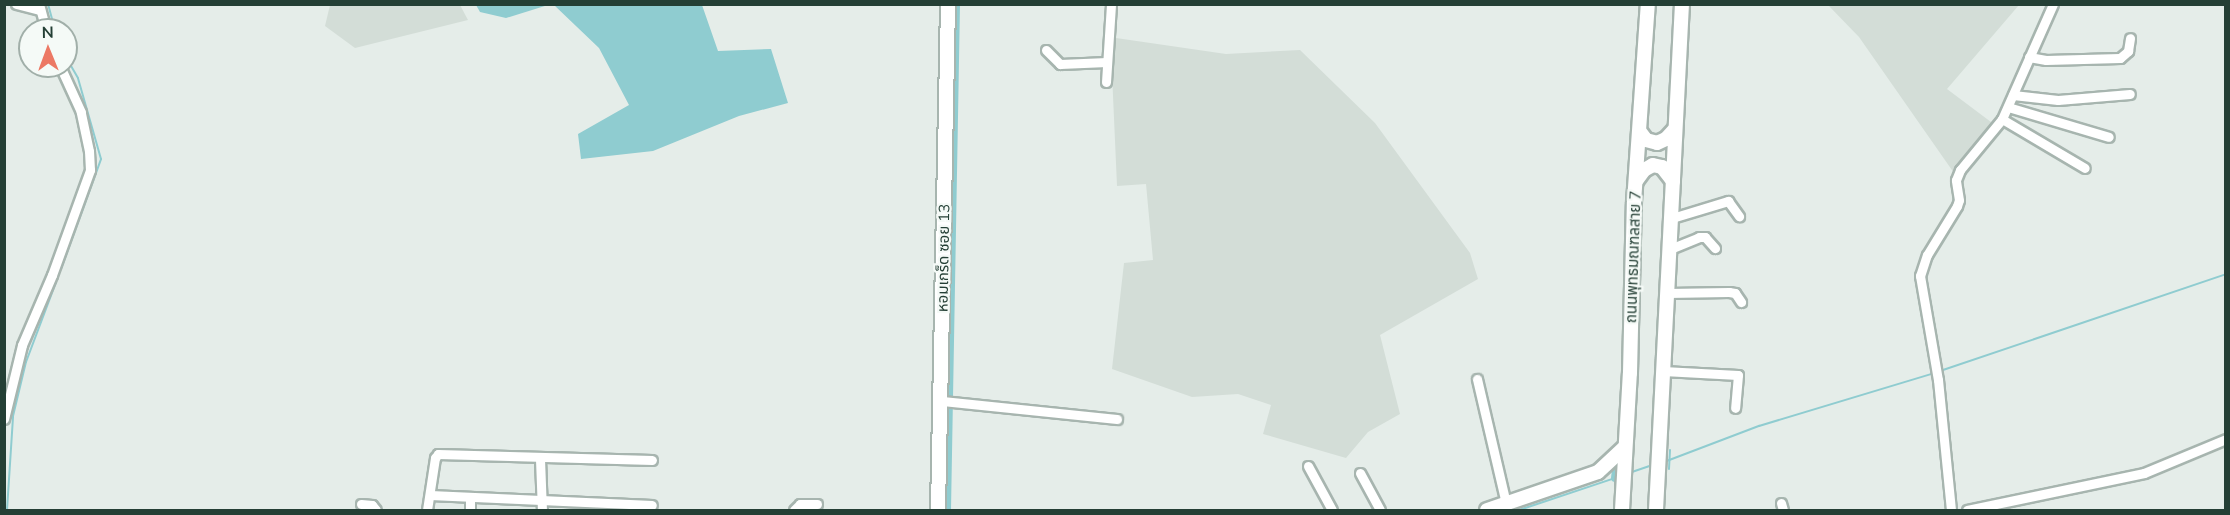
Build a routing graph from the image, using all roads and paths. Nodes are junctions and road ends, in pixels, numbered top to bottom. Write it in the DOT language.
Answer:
graph roads {
  1 [pos="16,4"];
  2 [pos="948,4"];
  3 [pos="1111,4"];
  4 [pos="1648,4"];
  5 [pos="1682,4"];
  6 [pos="2053,4"];
  7 [pos="40,7"];
  8 [pos="2130,38"];
  9 [pos="1046,50"];
  10 [pos="2029,57"];
  11 [pos="1107,62"];
  12 [pos="65,78"];
  13 [pos="1106,82"];
  14 [pos="2130,94"];
  15 [pos="2013,95"];
  16 [pos="2008,107"];
  17 [pos="2002,118"];
  18 [pos="1675,129"];
  19 [pos="1640,132"];
  20 [pos="2109,137"];
  21 [pos="2085,168"];
  22 [pos="1636,181"];
  23 [pos="1673,181"];
  24 [pos="1739,216"];
  25 [pos="1672,218"];
  26 [pos="1715,248"];
  27 [pos="1671,249"];
  28 [pos="1667,293"];
  29 [pos="1741,302"];
  30 [pos="1663,371"];
  31 [pos="1477,379"];
  32 [pos="948,402"];
  33 [pos="1735,408"];
  34 [pos="4,419"];
  35 [pos="1117,419"];
  36 [pos="2226,439"];
  37 [pos="1619,457"];
  38 [pos="540,459"];
  39 [pos="652,460"];
  40 [pos="1308,466"];
  41 [pos="1360,473"];
  42 [pos="430,495"];
  43 [pos="470,498"];
  44 [pos="540,500"];
  45 [pos="362,504"];
  46 [pos="817,504"];
  47 [pos="551,506"];
  48 [pos="652,506"];
  49 [pos="1497,508"];
  50 [pos="376,510"];
  51 [pos="427,510"];
  52 [pos="470,510"];
  53 [pos="542,510"];
  54 [pos="794,510"];
  55 [pos="938,510"];
  56 [pos="1332,510"];
  57 [pos="1380,510"];
  58 [pos="1622,510"];
  59 [pos="1656,510"];
  60 [pos="1951,510"];
  61 [pos="1967,510"];
  1 -- 7 [label="street"];
  2 -- 32 [label="main road, หอมเกร็ด ซอย 13"];
  3 -- 11 [label="street"];
  4 -- 19 [label="main road, ถนนพุทธมณฑลสาย 7"];
  5 -- 18 [label="main road"];
  6 -- 10 [label="street"];
  8 -- 10 [label="street"];
  9 -- 11 [label="street"];
  10 -- 15 [label="street"];
  11 -- 13 [label="street"];
  12 -- 34 [label="street"];
  14 -- 15 [label="street"];
  15 -- 16 [label="street"];
  16 -- 17 [label="street"];
  16 -- 20 [label="street"];
  17 -- 21 [label="street"];
  17 -- 60 [label="street"];
  18 -- 19 [label="main road"];
  18 -- 23 [label="main road"];
  19 -- 22 [label="main road, ถนนพุทธมณฑลสาย 7"];
  22 -- 23 [label="main road"];
  22 -- 37 [label="main road, ถนนพุทธมณฑลสาย 7"];
  23 -- 25 [label="main road"];
  24 -- 25 [label="street"];
  25 -- 27 [label="main road"];
  26 -- 27 [label="street"];
  27 -- 28 [label="main road"];
  28 -- 29 [label="street"];
  28 -- 30 [label="main road"];
  30 -- 33 [label="street"];
  30 -- 59 [label="main road"];
  31 -- 49 [label="street"];
  32 -- 35 [label="street"];
  32 -- 55 [label="main road, หอมเกร็ด ซอย 13"];
  36 -- 61 [label="street"];
  37 -- 49 [label="main road"];
  37 -- 58 [label="main road, ถนนพุทธมณฑลสาย 7"];
  38 -- 39 [label="street"];
  38 -- 42 [label="street"];
  38 -- 44 [label="street"];
  40 -- 56 [label="street"];
  41 -- 57 [label="street"];
  42 -- 43 [label="street"];
  42 -- 51 [label="street"];
  43 -- 44 [label="street"];
  43 -- 52 [label="street"];
  44 -- 47 [label="street"];
  44 -- 53 [label="street"];
  45 -- 50 [label="street"];
  46 -- 54 [label="street"];
  47 -- 48 [label="street"];
}
